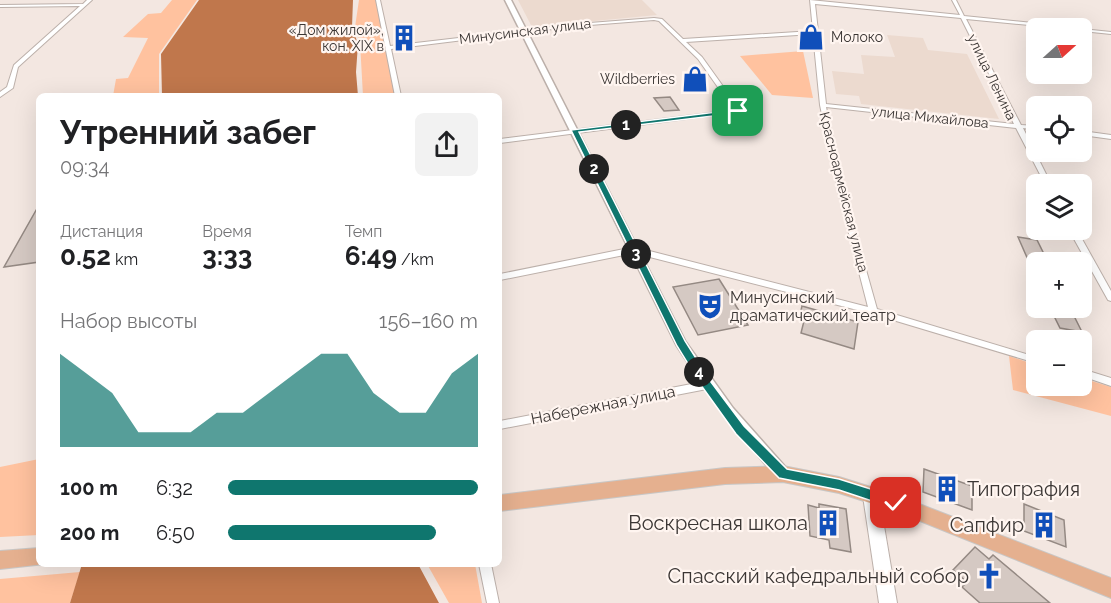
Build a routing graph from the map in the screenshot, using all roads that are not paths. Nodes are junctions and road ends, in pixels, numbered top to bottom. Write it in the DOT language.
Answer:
graph roads {
  1 [pos="90,0"];
  2 [pos="378,0"];
  3 [pos="508,0"];
  4 [pos="954,0"];
  5 [pos="812,1"];
  6 [pos="84,5"];
  7 [pos="0,6"];
  8 [pos="962,16"];
  9 [pos="1026,23"];
  10 [pos="524,31"];
  11 [pos="1092,31"];
  12 [pos="814,32"];
  13 [pos="1111,33"];
  14 [pos="681,41"];
  15 [pos="390,48"];
  16 [pos="0,80"];
  17 [pos="12,80"];
  18 [pos="398,93"];
  19 [pos="0,95"];
  20 [pos="823,105"];
  21 [pos="738,111"];
  22 [pos="1016,126"];
  23 [pos="1026,127"];
  24 [pos="575,130"];
  25 [pos="1092,134"];
  26 [pos="1111,137"];
  27 [pos="502,141"];
  28 [pos="1042,174"];
  29 [pos="1079,240"];
  30 [pos="634,250"];
  31 [pos="502,277"];
  32 [pos="1111,298"];
  33 [pos="873,311"];
  34 [pos="1026,357"];
  35 [pos="1092,376"];
  36 [pos="1111,382"];
  37 [pos="707,385"];
  38 [pos="502,425"];
  39 [pos="783,474"];
  40 [pos="871,496"];
  41 [pos="502,503"];
  42 [pos="36,557"];
  43 [pos="0,560"];
  44 [pos="487,567"];
  45 [pos="1111,588"];
  46 [pos="493,603"];
  47 [pos="888,603"];
  1 -- 6 [label="street"];
  2 -- 15 [label="street"];
  3 -- 10 [label="street"];
  4 -- 8 [label="street, улица Ленина"];
  5 -- 8 [label="street"];
  5 -- 12 [label="street, Красноармейская улица"];
  6 -- 7 [label="street"];
  6 -- 17 [label="street"];
  8 -- 9 [label="street"];
  8 -- 22 [label="street, улица Ленина"];
  10 -- 14 [label="street, Минусинская улица"];
  10 -- 15 [label="street, Минусинская улица"];
  10 -- 24 [label="street"];
  11 -- 13 [label="street"];
  12 -- 14 [label="street"];
  12 -- 20 [label="street, Красноармейская улица"];
  14 -- 21 [label="street"];
  15 -- 18 [label="street"];
  16 -- 17 [label="street"];
  17 -- 19 [label="street"];
  20 -- 22 [label="street, улица Михайлова"];
  20 -- 33 [label="street, Красноармейская улица"];
  21 -- 24 [label="street"];
  22 -- 23 [label="street, улица Михайлова"];
  22 -- 28 [label="street, улица Ленина"];
  24 -- 27 [label="street"];
  24 -- 30 [label="street"];
  25 -- 26 [label="street"];
  29 -- 32 [label="street"];
  30 -- 31 [label="street"];
  30 -- 33 [label="street"];
  30 -- 37 [label="street"];
  33 -- 34 [label="street"];
  35 -- 36 [label="street"];
  37 -- 38 [label="street, Набережная улица"];
  37 -- 39 [label="street"];
  39 -- 40 [label="main road"];
  39 -- 41 [label="main road"];
  40 -- 45 [label="main road"];
  40 -- 47 [label="main road"];
  42 -- 43 [label="main road"];
  44 -- 46 [label="street"];
}
